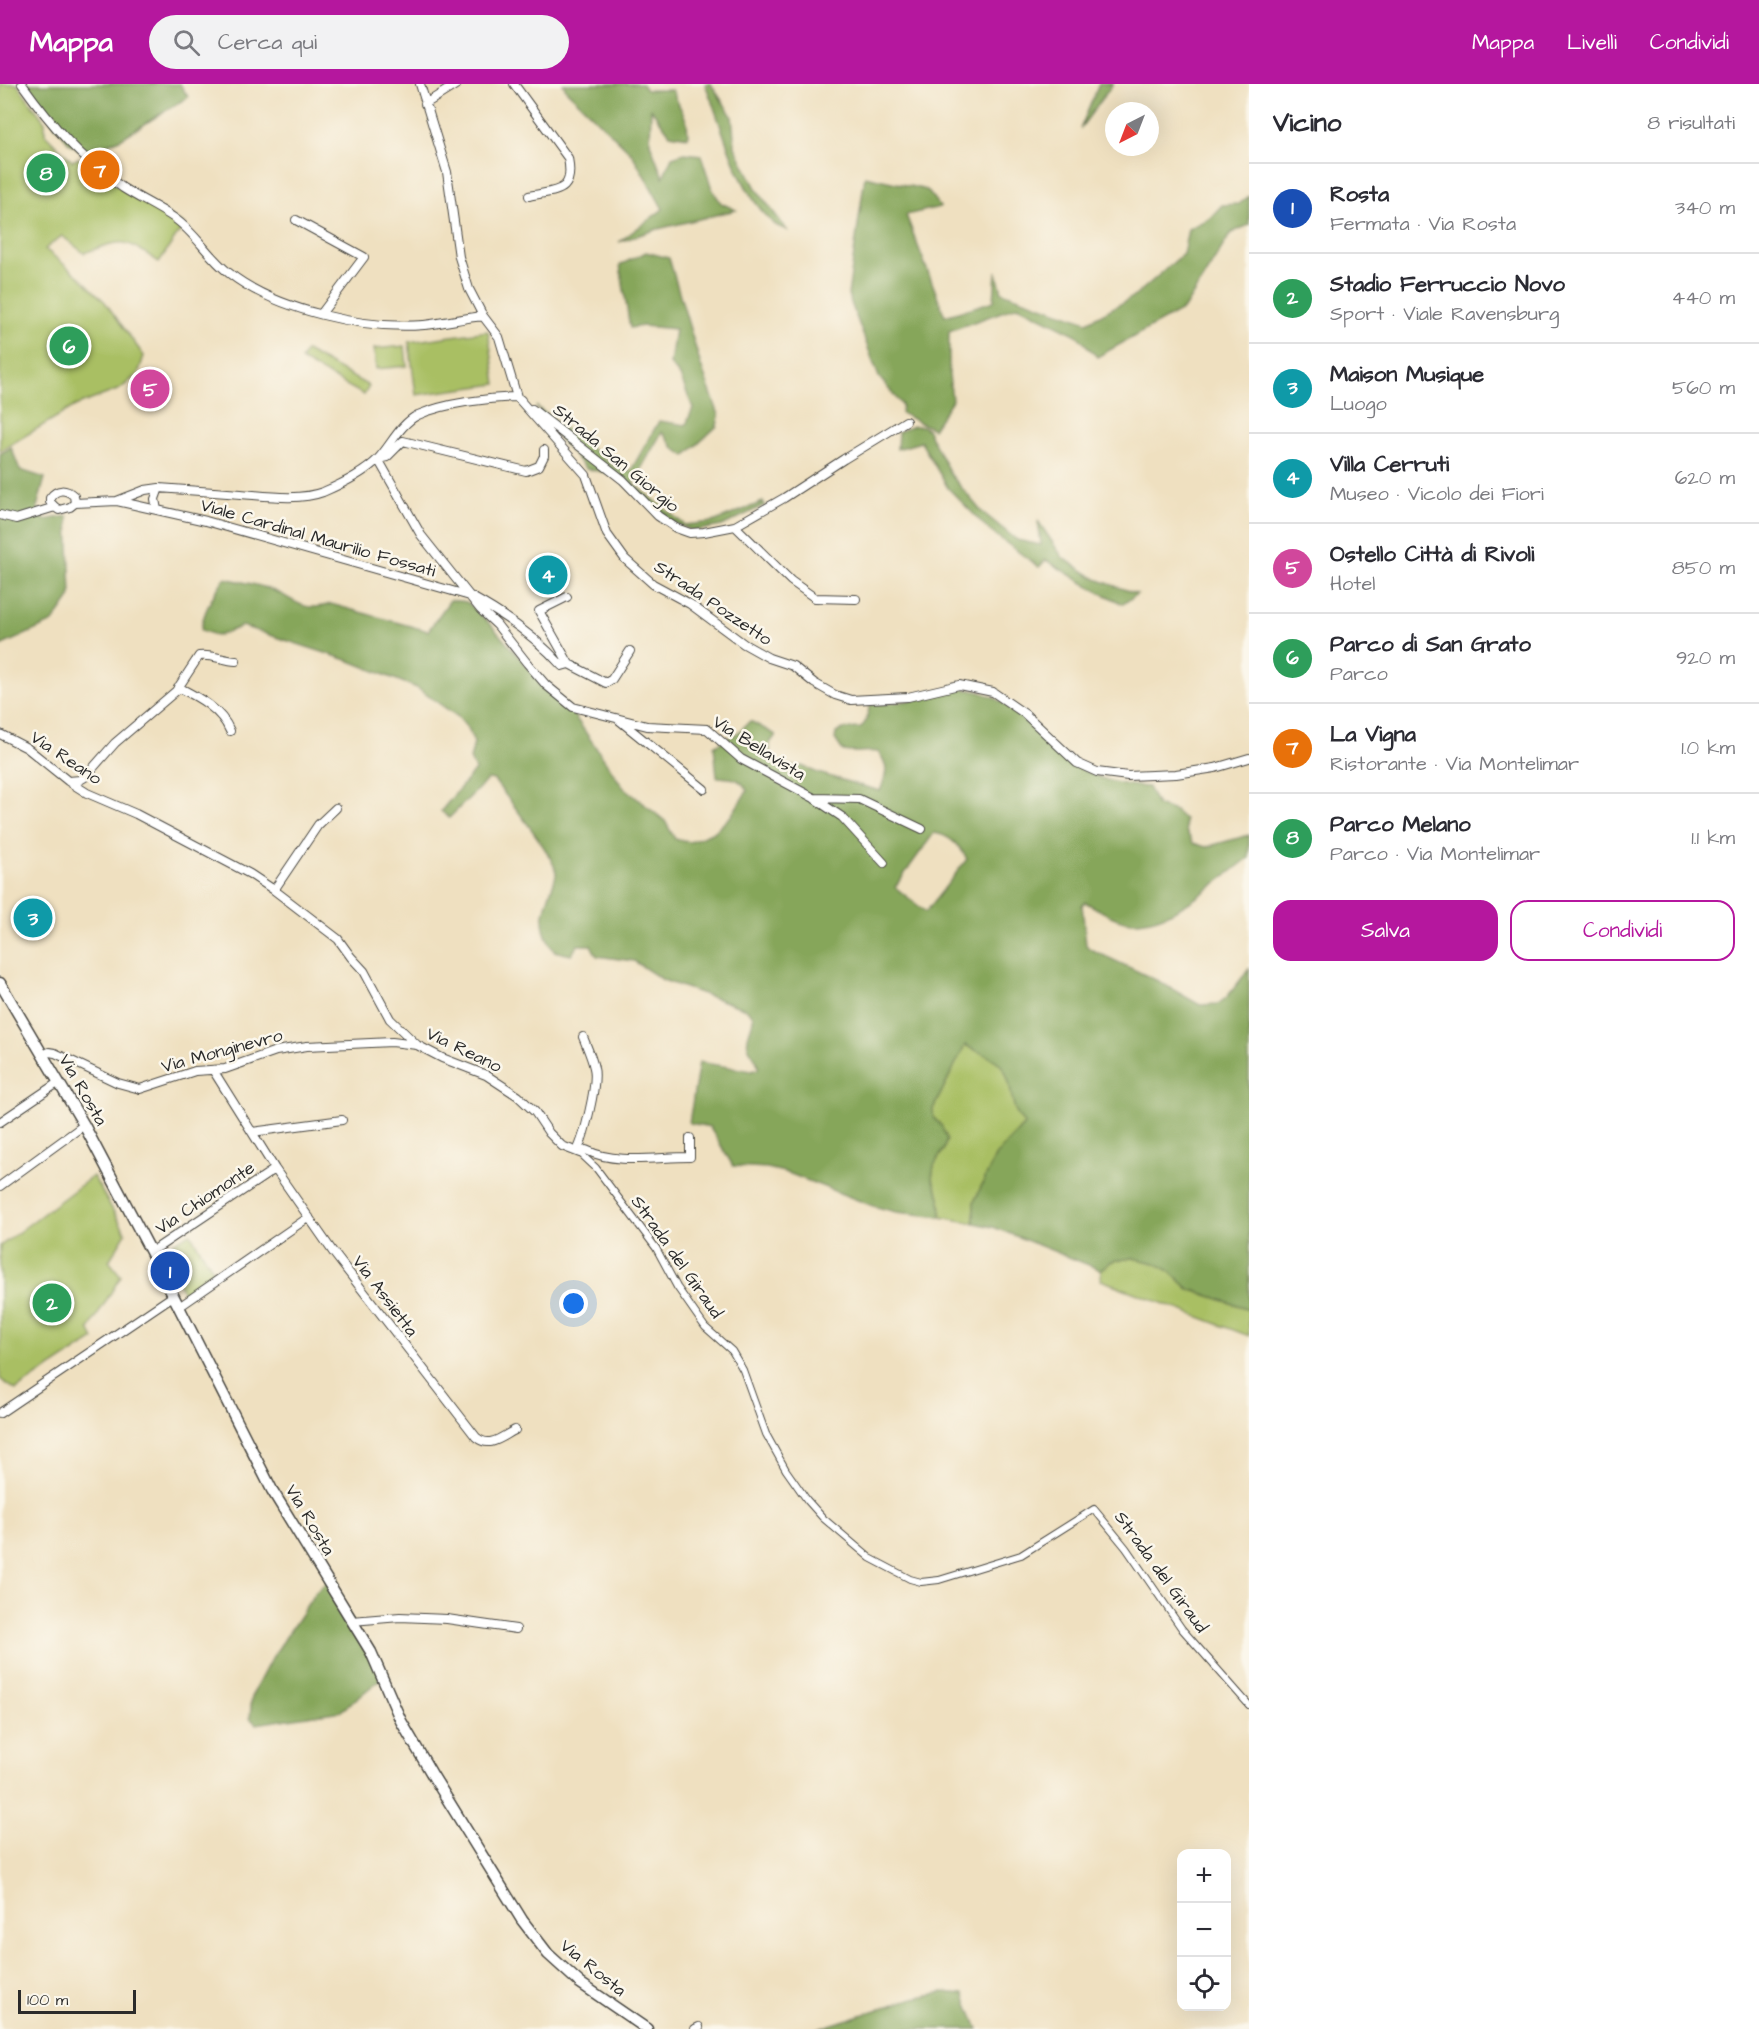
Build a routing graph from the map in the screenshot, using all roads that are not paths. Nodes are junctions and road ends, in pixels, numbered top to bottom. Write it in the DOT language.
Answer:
graph roads {
  1 [pos="22,84"];
  2 [pos="420,84"];
  3 [pos="457,84"];
  4 [pos="514,84"];
  5 [pos="425,104"];
  6 [pos="529,196"];
  7 [pos="296,220"];
  8 [pos="321,314"];
  9 [pos="483,316"];
  10 [pos="517,397"];
  11 [pos="906,421"];
  12 [pos="544,450"];
  13 [pos="378,459"];
  14 [pos="159,488"];
  15 [pos="117,501"];
  16 [pos="75,503"];
  17 [pos="55,507"];
  18 [pos="157,510"];
  19 [pos="0,515"];
  20 [pos="735,526"];
  21 [pos="470,596"];
  22 [pos="567,597"];
  23 [pos="856,599"];
  24 [pos="630,651"];
  25 [pos="236,661"];
  26 [pos="569,664"];
  27 [pos="178,687"];
  28 [pos="617,719"];
  29 [pos="230,731"];
  30 [pos="0,734"];
  31 [pos="1249,758"];
  32 [pos="68,781"];
  33 [pos="704,789"];
  34 [pos="814,798"];
  35 [pos="336,808"];
  36 [pos="922,829"];
  37 [pos="885,863"];
  38 [pos="274,890"];
  39 [pos="0,983"];
  40 [pos="583,1037"];
  41 [pos="417,1045"];
  42 [pos="44,1055"];
  43 [pos="213,1070"];
  44 [pos="59,1082"];
  45 [pos="342,1120"];
  46 [pos="0,1122"];
  47 [pos="84,1125"];
  48 [pos="252,1132"];
  49 [pos="690,1138"];
  50 [pos="579,1152"];
  51 [pos="275,1169"];
  52 [pos="0,1186"];
  53 [pos="309,1217"];
  54 [pos="152,1252"];
  55 [pos="173,1296"];
  56 [pos="179,1307"];
  57 [pos="0,1413"];
  58 [pos="515,1430"];
  59 [pos="352,1621"];
  60 [pos="516,1629"];
  61 [pos="1249,1705"];
  62 [pos="647,2029"];
  1 -- 8 [label="street"];
  2 -- 5 [label="street"];
  3 -- 5 [label="street"];
  4 -- 6 [label="street"];
  5 -- 9 [label="street"];
  7 -- 8 [label="street"];
  8 -- 9 [label="street"];
  9 -- 10 [label="street"];
  10 -- 13 [label="street"];
  10 -- 20 [label="street, Strada San Giorgio"];
  10 -- 31 [label="street, Strada Pozzetto"];
  11 -- 20 [label="street, Strada San Giorgio"];
  12 -- 13 [label="street"];
  13 -- 14 [label="street"];
  13 -- 21 [label="street"];
  14 -- 15 [label="street"];
  14 -- 18 [label="street"];
  15 -- 16 [label="street"];
  15 -- 18 [label="street, Viale Cardinal Maurilio Fossati"];
  16 -- 17 [label="street"];
  16 -- 17 [label="street"];
  17 -- 19 [label="street"];
  18 -- 21 [label="street, Viale Cardinal Maurilio Fossati"];
  20 -- 23 [label="street"];
  21 -- 26 [label="street"];
  21 -- 28 [label="street, Via Bellavista"];
  22 -- 26 [label="street"];
  24 -- 26 [label="street"];
  25 -- 27 [label="street"];
  27 -- 29 [label="street"];
  27 -- 32 [label="street"];
  28 -- 33 [label="street, Via Bellavista"];
  28 -- 34 [label="street, Via Bellavista"];
  30 -- 32 [label="street, Via Reano"];
  32 -- 38 [label="street, Via Reano"];
  34 -- 36 [label="street, Via Bellavista"];
  34 -- 37 [label="street, Via Bellavista"];
  35 -- 38 [label="street"];
  38 -- 41 [label="street, Via Reano"];
  39 -- 42 [label="street, Via Rosta"];
  40 -- 50 [label="street"];
  41 -- 43 [label="street, Via Monginevro"];
  41 -- 50 [label="street, Via Reano"];
  42 -- 43 [label="street, Via Monginevro"];
  42 -- 44 [label="street, Via Rosta"];
  43 -- 48 [label="street, Via Assietta"];
  44 -- 46 [label="street"];
  44 -- 47 [label="street, Via Rosta"];
  45 -- 48 [label="street"];
  47 -- 52 [label="street"];
  47 -- 54 [label="street, Via Rosta"];
  48 -- 51 [label="street, Via Assietta"];
  49 -- 50 [label="street, Via Reano"];
  50 -- 61 [label="street, Strada del Giraud"];
  51 -- 53 [label="street, Via Assietta"];
  51 -- 54 [label="street, Via Chiomonte"];
  53 -- 56 [label="street"];
  53 -- 58 [label="street, Via Assietta"];
  54 -- 55 [label="street, Via Rosta"];
  55 -- 56 [label="street, Via Rosta"];
  55 -- 57 [label="street"];
  56 -- 59 [label="street, Via Rosta"];
  59 -- 60 [label="street"];
  59 -- 62 [label="street, Via Rosta"];
}
